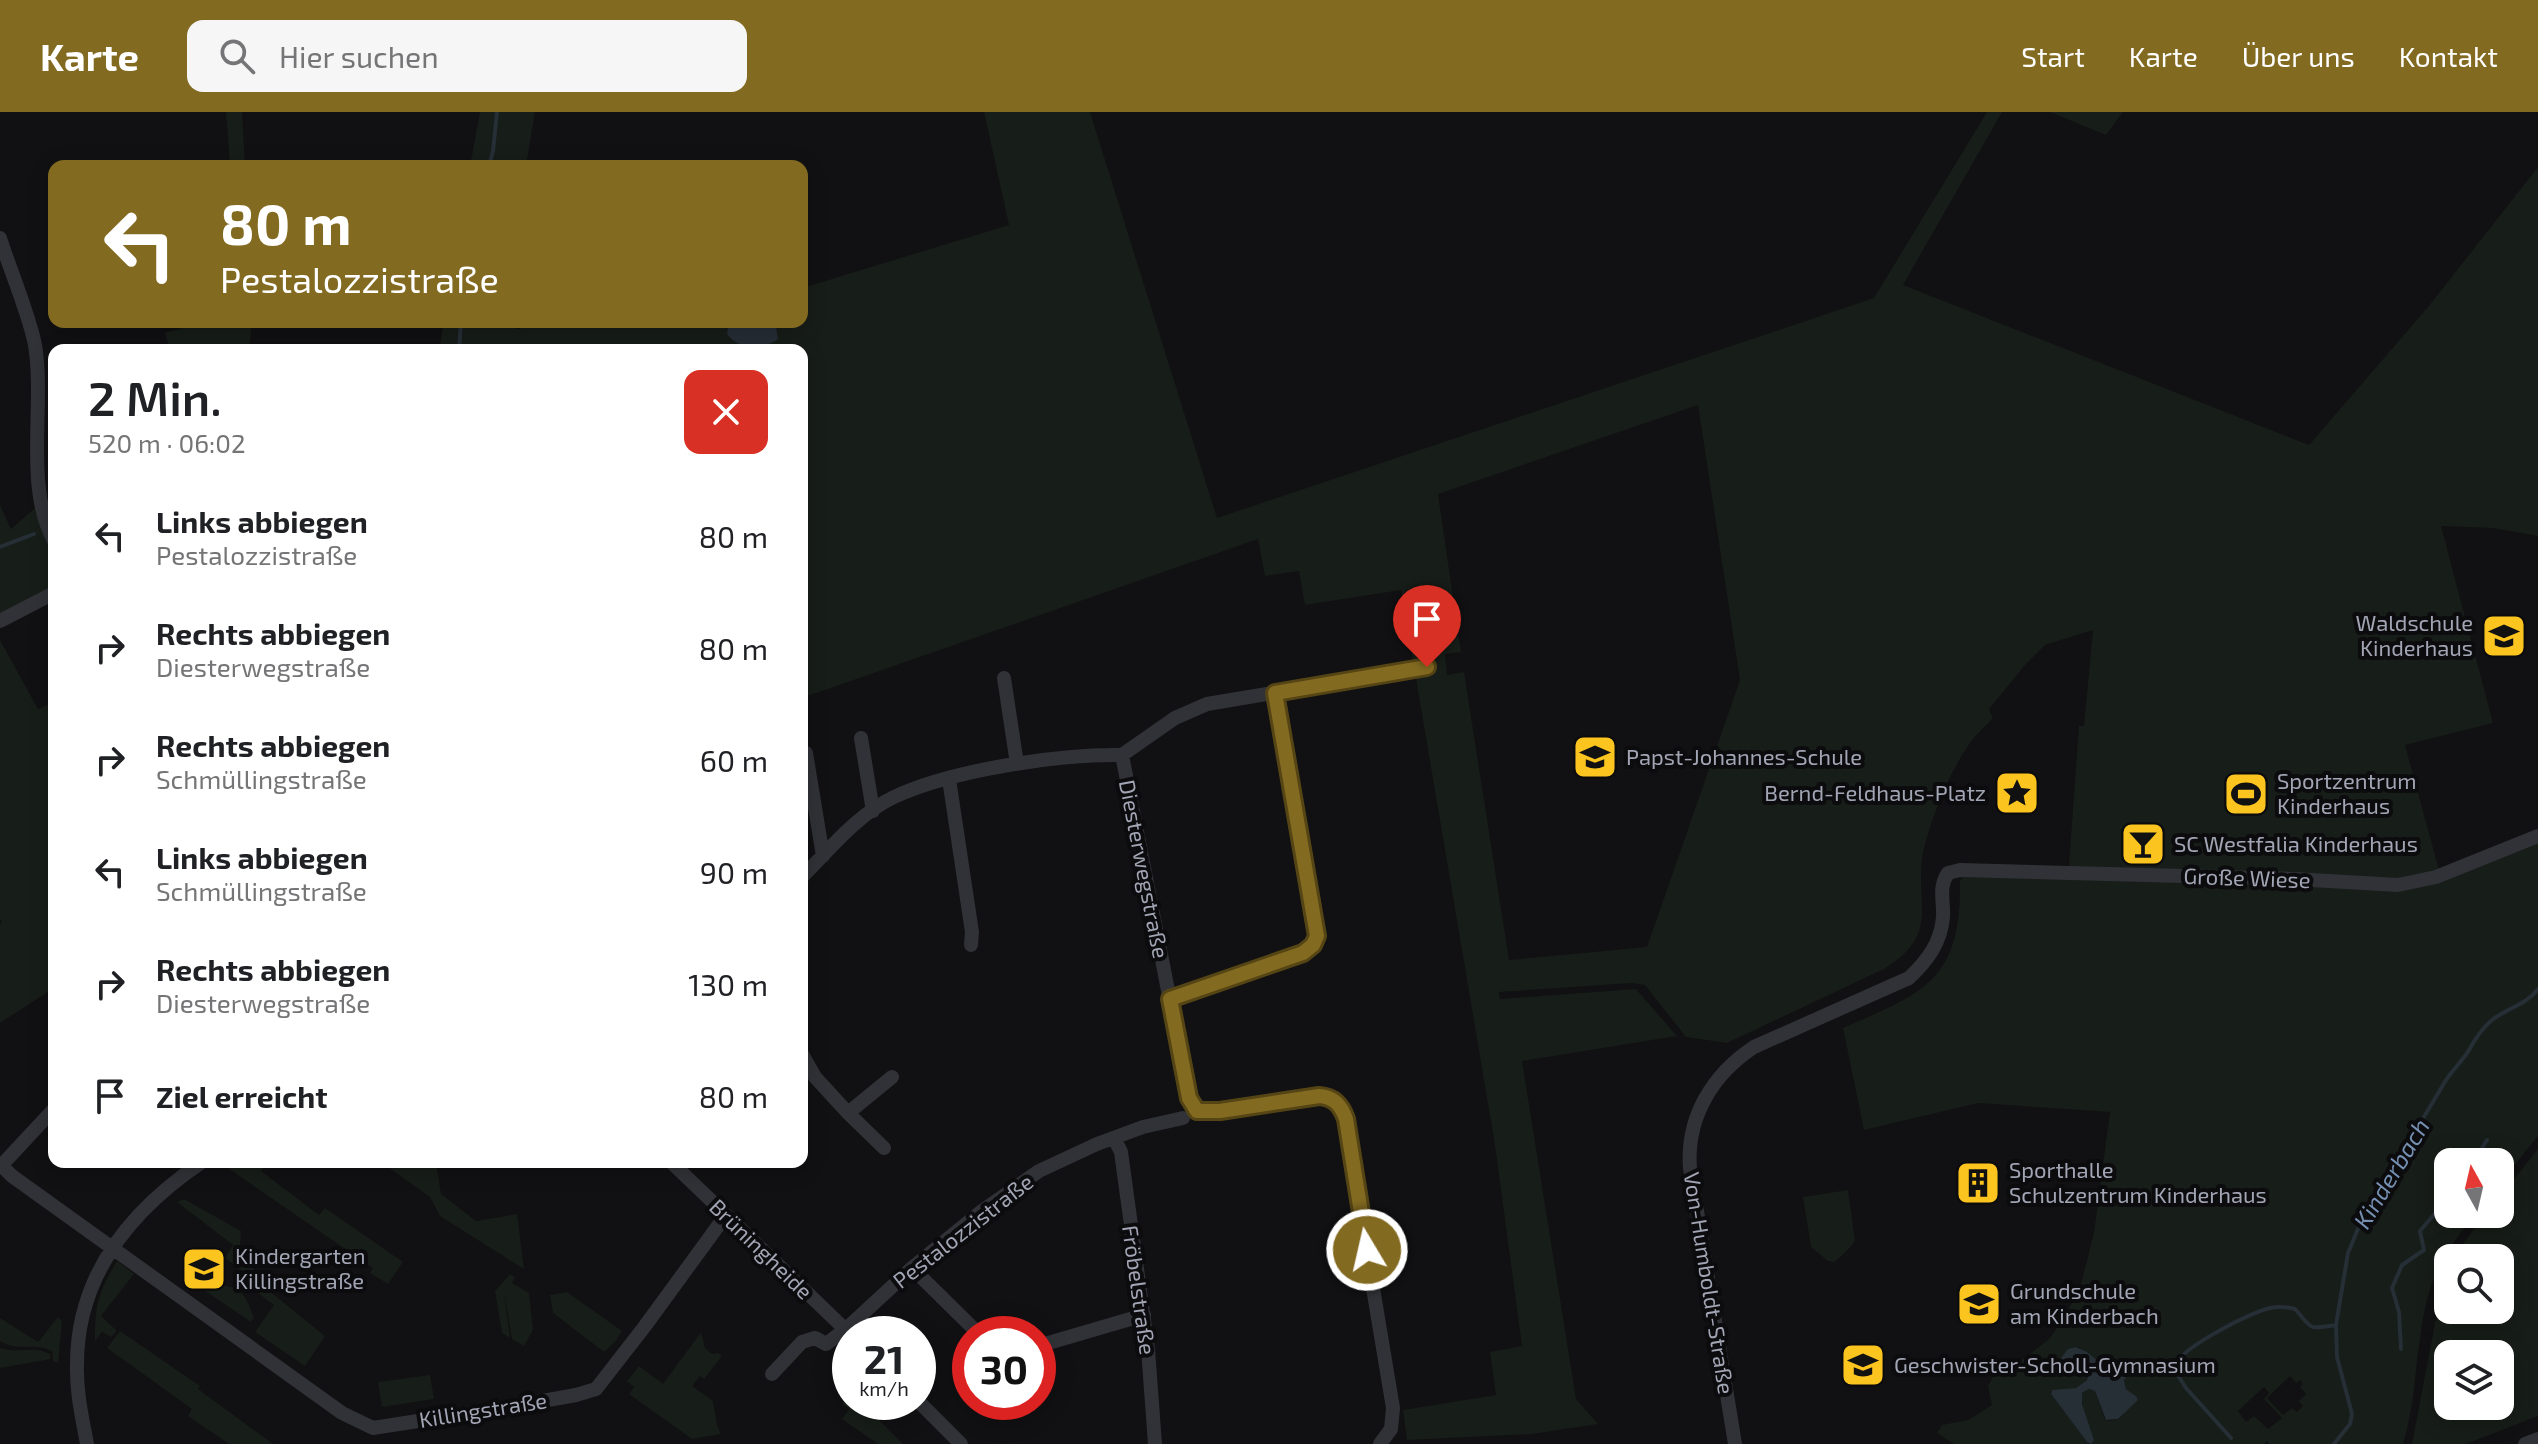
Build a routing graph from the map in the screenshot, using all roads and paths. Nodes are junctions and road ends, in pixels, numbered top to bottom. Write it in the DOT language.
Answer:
graph roads {
  1 [pos="0,238"];
  2 [pos="48,527"];
  3 [pos="48,596"];
  4 [pos="0,621"];
  5 [pos="1427,667"];
  6 [pos="1004,678"];
  7 [pos="1275,693"];
  8 [pos="861,738"];
  9 [pos="1122,755"];
  10 [pos="1017,764"];
  11 [pos="808,765"];
  12 [pos="949,779"];
  13 [pos="873,811"];
  14 [pos="2538,836"];
  15 [pos="823,856"];
  16 [pos="808,871"];
  17 [pos="1948,873"];
  18 [pos="971,945"];
  19 [pos="1170,999"];
  20 [pos="808,1065"];
  21 [pos="892,1077"];
  22 [pos="848,1113"];
  23 [pos="48,1115"];
  24 [pos="1183,1118"];
  25 [pos="1114,1138"];
  26 [pos="884,1148"];
  27 [pos="1,1166"];
  28 [pos="194,1168"];
  29 [pos="677,1168"];
  30 [pos="726,1215"];
  31 [pos="112,1248"];
  32 [pos="912,1268"];
  33 [pos="1144,1315"];
  34 [pos="865,1316"];
  35 [pos="961,1316"];
  36 [pos="832,1318"];
  37 [pos="832,1341"];
  38 [pos="1056,1341"];
  39 [pos="772,1374"];
  40 [pos="936,1419"];
  41 [pos="2538,1439"];
  42 [pos="87,1444"];
  43 [pos="961,1444"];
  44 [pos="1155,1444"];
  45 [pos="1380,1444"];
  46 [pos="1735,1444"];
  47 [pos="2525,1444"];
  1 -- 2 [label="street"];
  3 -- 4 [label="street"];
  5 -- 7 [label="street, Diesterwegstraße"];
  6 -- 10 [label="street"];
  7 -- 9 [label="street, Diesterwegstraße"];
  7 -- 19 [label="street"];
  8 -- 13 [label="street"];
  9 -- 10 [label="street"];
  9 -- 19 [label="street, Diesterwegstraße"];
  10 -- 12 [label="street"];
  11 -- 15 [label="street"];
  12 -- 13 [label="street"];
  12 -- 18 [label="street"];
  13 -- 15 [label="street"];
  14 -- 17 [label="street, Große Wiese"];
  15 -- 16 [label="street"];
  17 -- 46 [label="street, Von-Humboldt-Straße"];
  19 -- 45 [label="street, Diesterwegstraße"];
  20 -- 22 [label="street"];
  21 -- 22 [label="street"];
  22 -- 26 [label="street"];
  23 -- 27 [label="street"];
  24 -- 25 [label="street, Pestalozzistraße"];
  25 -- 32 [label="street, Pestalozzistraße"];
  25 -- 33 [label="street, Fröbelstraße"];
  27 -- 31 [label="street, Killingstraße"];
  28 -- 31 [label="street"];
  29 -- 30 [label="street, Brüningheide"];
  30 -- 31 [label="street, Killingstraße"];
  30 -- 36 [label="street, Brüningheide"];
  31 -- 42 [label="street"];
  32 -- 34 [label="street, Pestalozzistraße"];
  32 -- 35 [label="street"];
  33 -- 38 [label="street"];
  33 -- 44 [label="street, Fröbelstraße"];
  37 -- 39 [label="street"];
  40 -- 43 [label="street"];
  41 -- 47 [label="street"];
}
